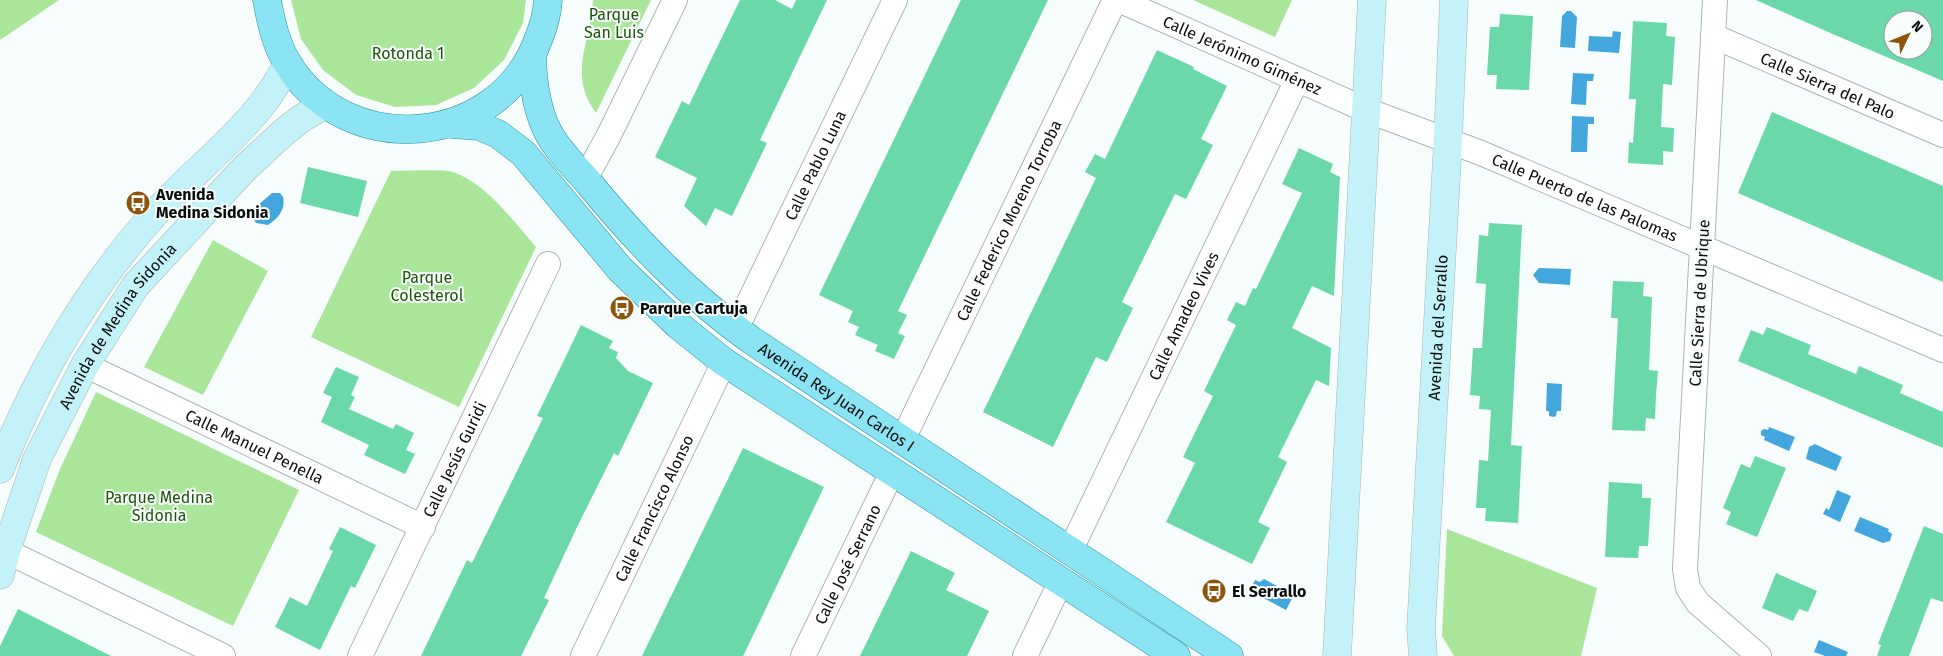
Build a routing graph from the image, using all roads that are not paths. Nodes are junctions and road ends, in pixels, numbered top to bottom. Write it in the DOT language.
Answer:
graph roads {
  1 [pos="267,0"];
  2 [pos="548,0"];
  3 [pos="674,0"];
  4 [pos="896,0"];
  5 [pos="1115,0"];
  6 [pos="1119,0"];
  7 [pos="1372,0"];
  8 [pos="1454,0"];
  9 [pos="1715,0"];
  10 [pos="1713,36"];
  11 [pos="532,58"];
  12 [pos="288,64"];
  13 [pos="1296,80"];
  14 [pos="326,104"];
  15 [pos="1366,110"];
  16 [pos="452,124"];
  17 [pos="1943,135"];
  18 [pos="1448,140"];
  19 [pos="585,179"];
  20 [pos="1702,248"];
  21 [pos="548,264"];
  22 [pos="736,329"];
  23 [pos="1943,350"];
  24 [pos="724,362"];
  25 [pos="85,365"];
  26 [pos="902,440"];
  27 [pos="0,468"];
  28 [pos="892,472"];
  29 [pos="424,527"];
  30 [pos="1070,551"];
  31 [pos="3,563"];
  32 [pos="1061,580"];
  33 [pos="223,656"];
  34 [pos="360,656"];
  35 [pos="583,656"];
  36 [pos="803,656"];
  37 [pos="1025,656"];
  38 [pos="1176,656"];
  39 [pos="1229,656"];
  40 [pos="1337,656"];
  41 [pos="1422,656"];
  42 [pos="1759,656"];
  1 -- 12 [label="main road"];
  2 -- 11 [label="main road"];
  3 -- 19 [label="street"];
  4 -- 22 [label="street, Calle Pablo Luna"];
  5 -- 26 [label="street, Calle Federico Moreno Torroba"];
  6 -- 13 [label="street, Calle Jerónimo Giménez"];
  7 -- 15 [label="street"];
  8 -- 18 [label="street, Avenida del Serrallo"];
  9 -- 10 [label="street, Calle Sierra de Ubrique"];
  10 -- 17 [label="street, Calle Sierra del Palo"];
  10 -- 20 [label="street, Calle Sierra de Ubrique"];
  11 -- 16 [label="main road"];
  11 -- 19 [label="main road, Avenida Rey Juan Carlos I"];
  12 -- 14 [label="main road"];
  12 -- 27 [label="street"];
  13 -- 15 [label="street, Calle Jerónimo Giménez"];
  13 -- 30 [label="street, Calle Amadeo Vives"];
  14 -- 16 [label="main road"];
  14 -- 25 [label="street, Avenida de Medina Sidonia"];
  15 -- 18 [label="street, Calle Jerónimo Giménez"];
  15 -- 40 [label="street"];
  16 -- 24 [label="main road, Avenida Rey Juan Carlos I"];
  18 -- 20 [label="street, Calle Puerto de las Palomas"];
  18 -- 41 [label="street, Avenida del Serrallo"];
  19 -- 22 [label="main road, Avenida Rey Juan Carlos I"];
  20 -- 23 [label="street, Calle Puerto de las Palomas"];
  20 -- 42 [label="street, Calle Sierra de Ubrique"];
  21 -- 29 [label="street, Calle Jesús Guridi"];
  22 -- 26 [label="main road, Avenida Rey Juan Carlos I"];
  24 -- 28 [label="main road, Avenida Rey Juan Carlos I"];
  24 -- 35 [label="street, Calle Francisco Alonso"];
  25 -- 29 [label="street, Calle Manuel Penella"];
  25 -- 31 [label="street, Avenida de Medina Sidonia"];
  26 -- 30 [label="main road, Avenida Rey Juan Carlos I"];
  28 -- 32 [label="main road, Avenida Rey Juan Carlos I"];
  28 -- 36 [label="street, Calle José Serrano"];
  29 -- 34 [label="street, Calle Jesús Guridi"];
  30 -- 39 [label="main road, Avenida Rey Juan Carlos I"];
  31 -- 33 [label="street"];
  32 -- 37 [label="street"];
  32 -- 38 [label="main road, Avenida Rey Juan Carlos I"];
}
